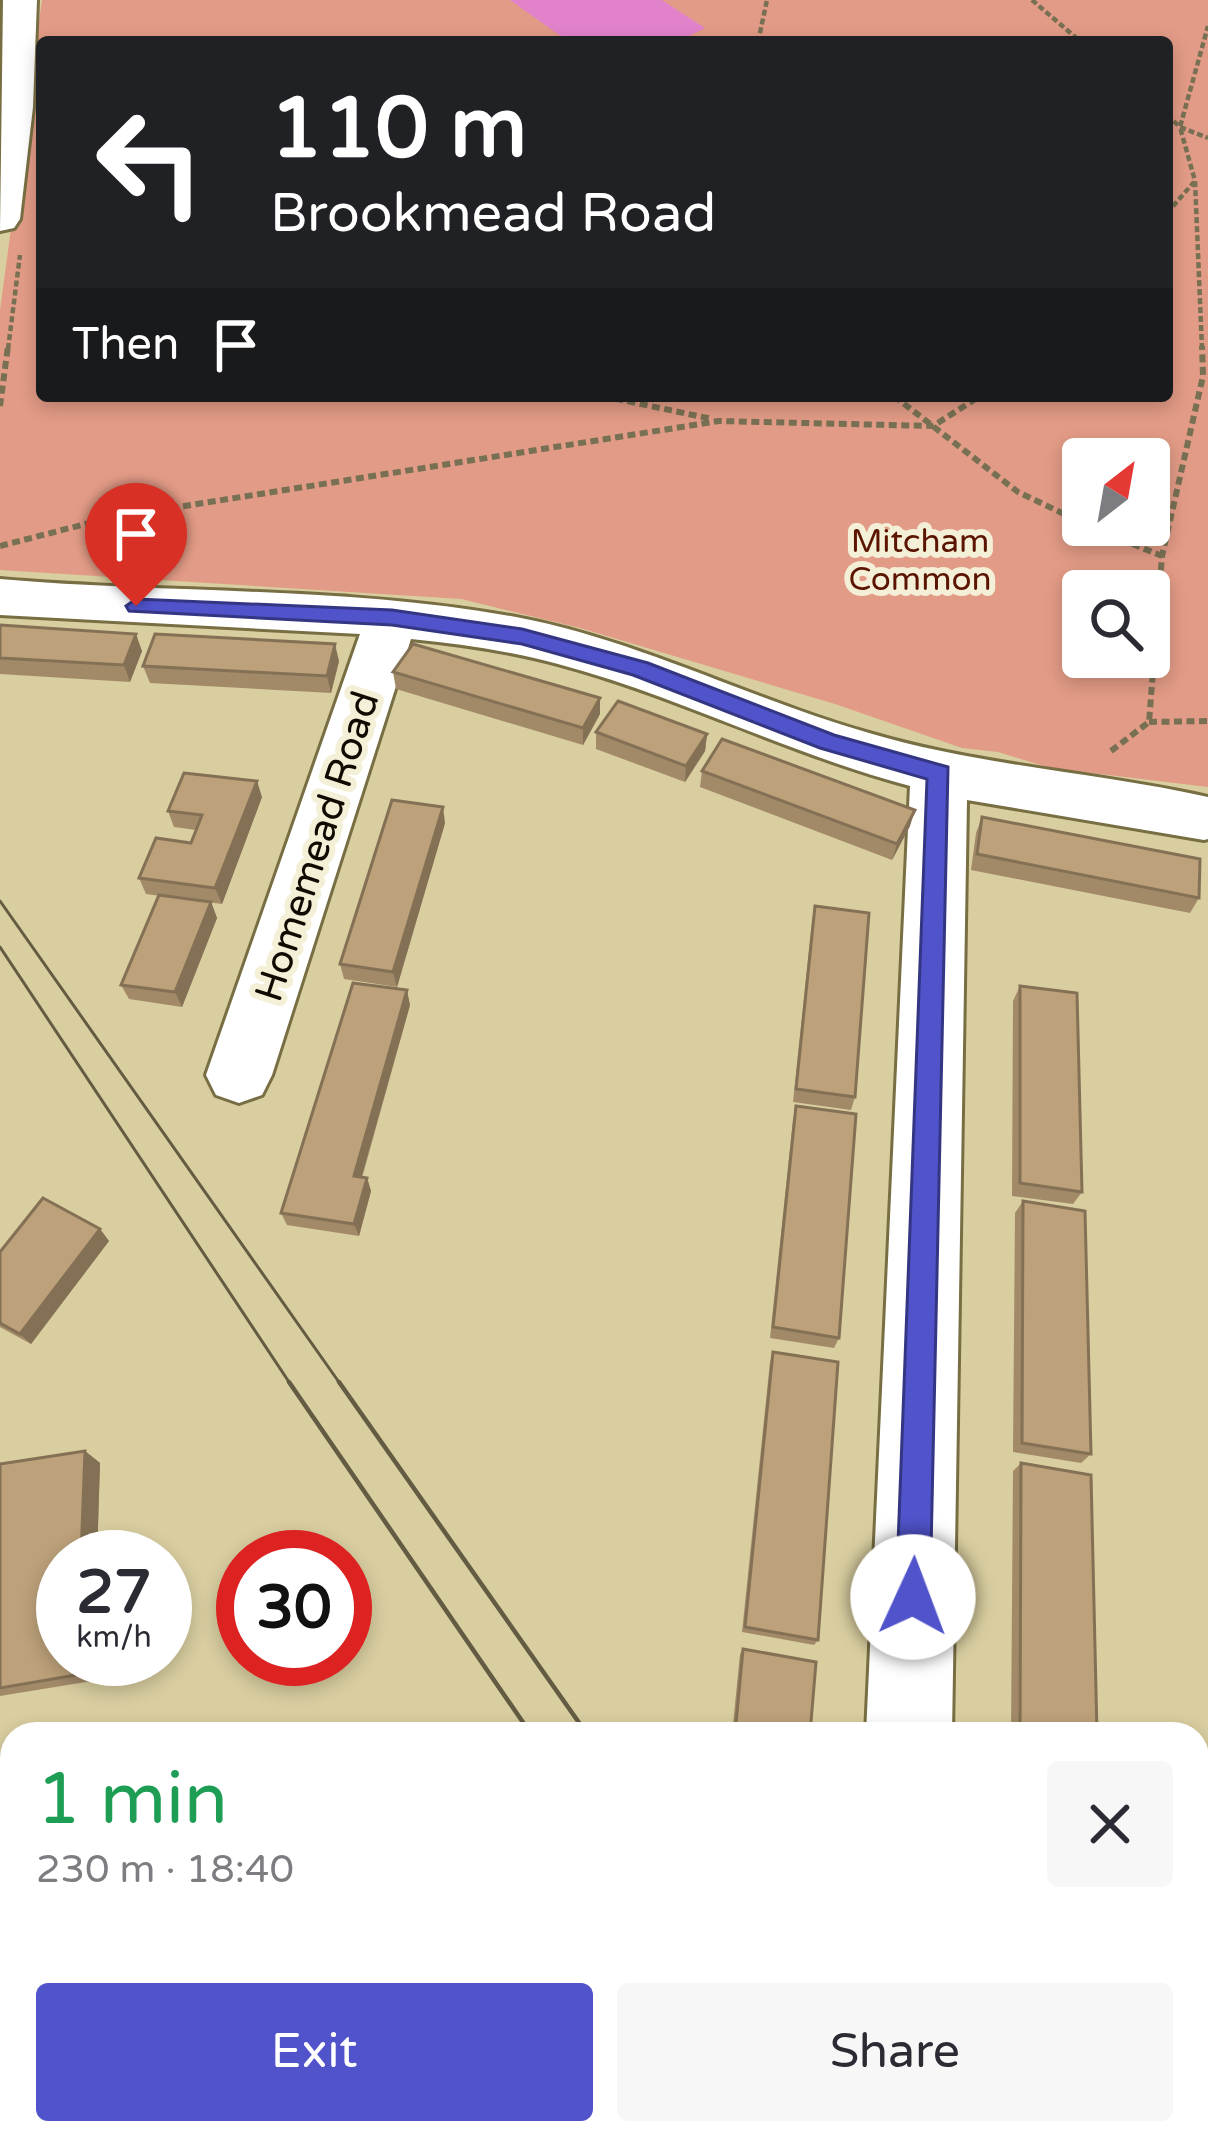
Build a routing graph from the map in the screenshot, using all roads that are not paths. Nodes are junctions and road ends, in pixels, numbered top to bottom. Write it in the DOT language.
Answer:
graph roads {
  1 [pos="20,0"];
  2 [pos="0,220"];
  3 [pos="0,598"];
  4 [pos="392,617"];
  5 [pos="939,773"];
  6 [pos="1204,818"];
  7 [pos="239,1075"];
  8 [pos="909,1722"];
  1 -- 2 [label="street"];
  3 -- 4 [label="street"];
  4 -- 5 [label="street"];
  4 -- 7 [label="street, Homemead Road"];
  5 -- 6 [label="street"];
  5 -- 8 [label="street"];
}
